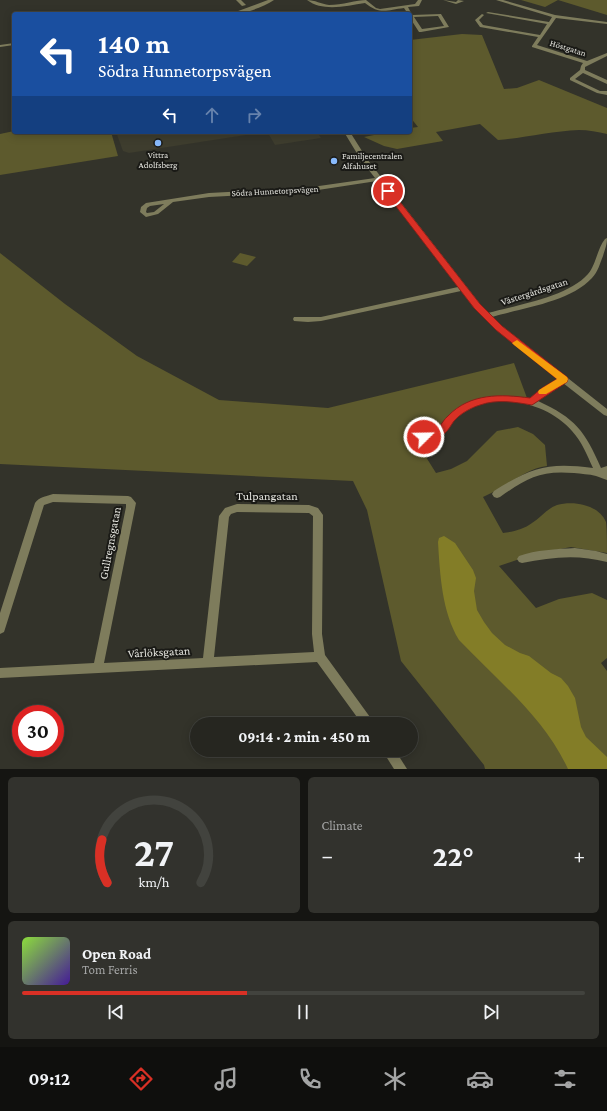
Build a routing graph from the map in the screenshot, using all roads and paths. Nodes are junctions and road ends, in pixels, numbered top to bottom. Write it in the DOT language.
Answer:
graph roads {
  1 [pos="238,0"];
  2 [pos="272,0"];
  3 [pos="309,0"];
  4 [pos="420,0"];
  5 [pos="445,0"];
  6 [pos="460,0"];
  7 [pos="498,0"];
  8 [pos="364,1"];
  9 [pos="244,5"];
  10 [pos="406,7"];
  11 [pos="246,11"];
  12 [pos="241,12"];
  13 [pos="374,12"];
  14 [pos="409,12"];
  15 [pos="488,13"];
  16 [pos="482,15"];
  17 [pos="412,16"];
  18 [pos="555,16"];
  19 [pos="412,18"];
  20 [pos="549,23"];
  21 [pos="607,23"];
  22 [pos="539,36"];
  23 [pos="12,44"];
  24 [pos="0,46"];
  25 [pos="606,54"];
  26 [pos="587,63"];
  27 [pos="582,71"];
  28 [pos="607,82"];
  29 [pos="607,93"];
  30 [pos="348,134"];
  31 [pos="378,179"];
  32 [pos="171,200"];
  33 [pos="607,240"];
  34 [pos="463,288"];
  35 [pos="487,316"];
  36 [pos="297,319"];
  37 [pos="564,379"];
  38 [pos="532,402"];
  39 [pos="607,413"];
  40 [pos="424,437"];
  41 [pos="604,473"];
  42 [pos="497,494"];
  43 [pos="607,558"];
  44 [pos="522,559"];
  45 [pos="5,599"];
  46 [pos="0,629"];
  47 [pos="320,656"];
  48 [pos="208,663"];
  49 [pos="98,668"];
  50 [pos="0,673"];
  51 [pos="364,717"];
  52 [pos="393,757"];
  53 [pos="401,769"];
  1 -- 9 [label="street"];
  2 -- 11 [label="street"];
  3 -- 8 [label="street"];
  4 -- 10 [label="street"];
  5 -- 6 [label="street"];
  7 -- 18 [label="street"];
  8 -- 13 [label="street"];
  10 -- 13 [label="street"];
  10 -- 14 [label="street"];
  11 -- 12 [label="street"];
  15 -- 20 [label="street, Höstgatan"];
  16 -- 22 [label="street, Höstgatan"];
  17 -- 19 [label="street"];
  18 -- 20 [label="street, Höstgatan"];
  18 -- 21 [label="street"];
  20 -- 22 [label="street, Höstgatan"];
  22 -- 26 [label="street, Höstgatan"];
  23 -- 24 [label="street"];
  25 -- 26 [label="street, Höstgatan"];
  26 -- 27 [label="street"];
  27 -- 28 [label="street"];
  27 -- 29 [label="street"];
  30 -- 31 [label="street"];
  31 -- 32 [label="street, Södra Hunnetorpsvägen"];
  31 -- 34 [label="street"];
  33 -- 35 [label="street, Västergårdsgatan"];
  34 -- 35 [label="street"];
  34 -- 36 [label="street"];
  35 -- 37 [label="street"];
  37 -- 38 [label="street"];
  37 -- 39 [label="street"];
  38 -- 40 [label="street"];
  38 -- 41 [label="street"];
  41 -- 42 [label="street"];
  43 -- 44 [label="street"];
  45 -- 46 [label="street, Gullregnsgatan"];
  45 -- 49 [label="street, Gullregnsgatan"];
  47 -- 48 [label="street, Vårlöksgatan"];
  47 -- 48 [label="street, Tulpangatan"];
  47 -- 51 [label="street"];
  48 -- 49 [label="street, Vårlöksgatan"];
  49 -- 50 [label="street, Vårlöksgatan"];
  52 -- 53 [label="street"];
}
